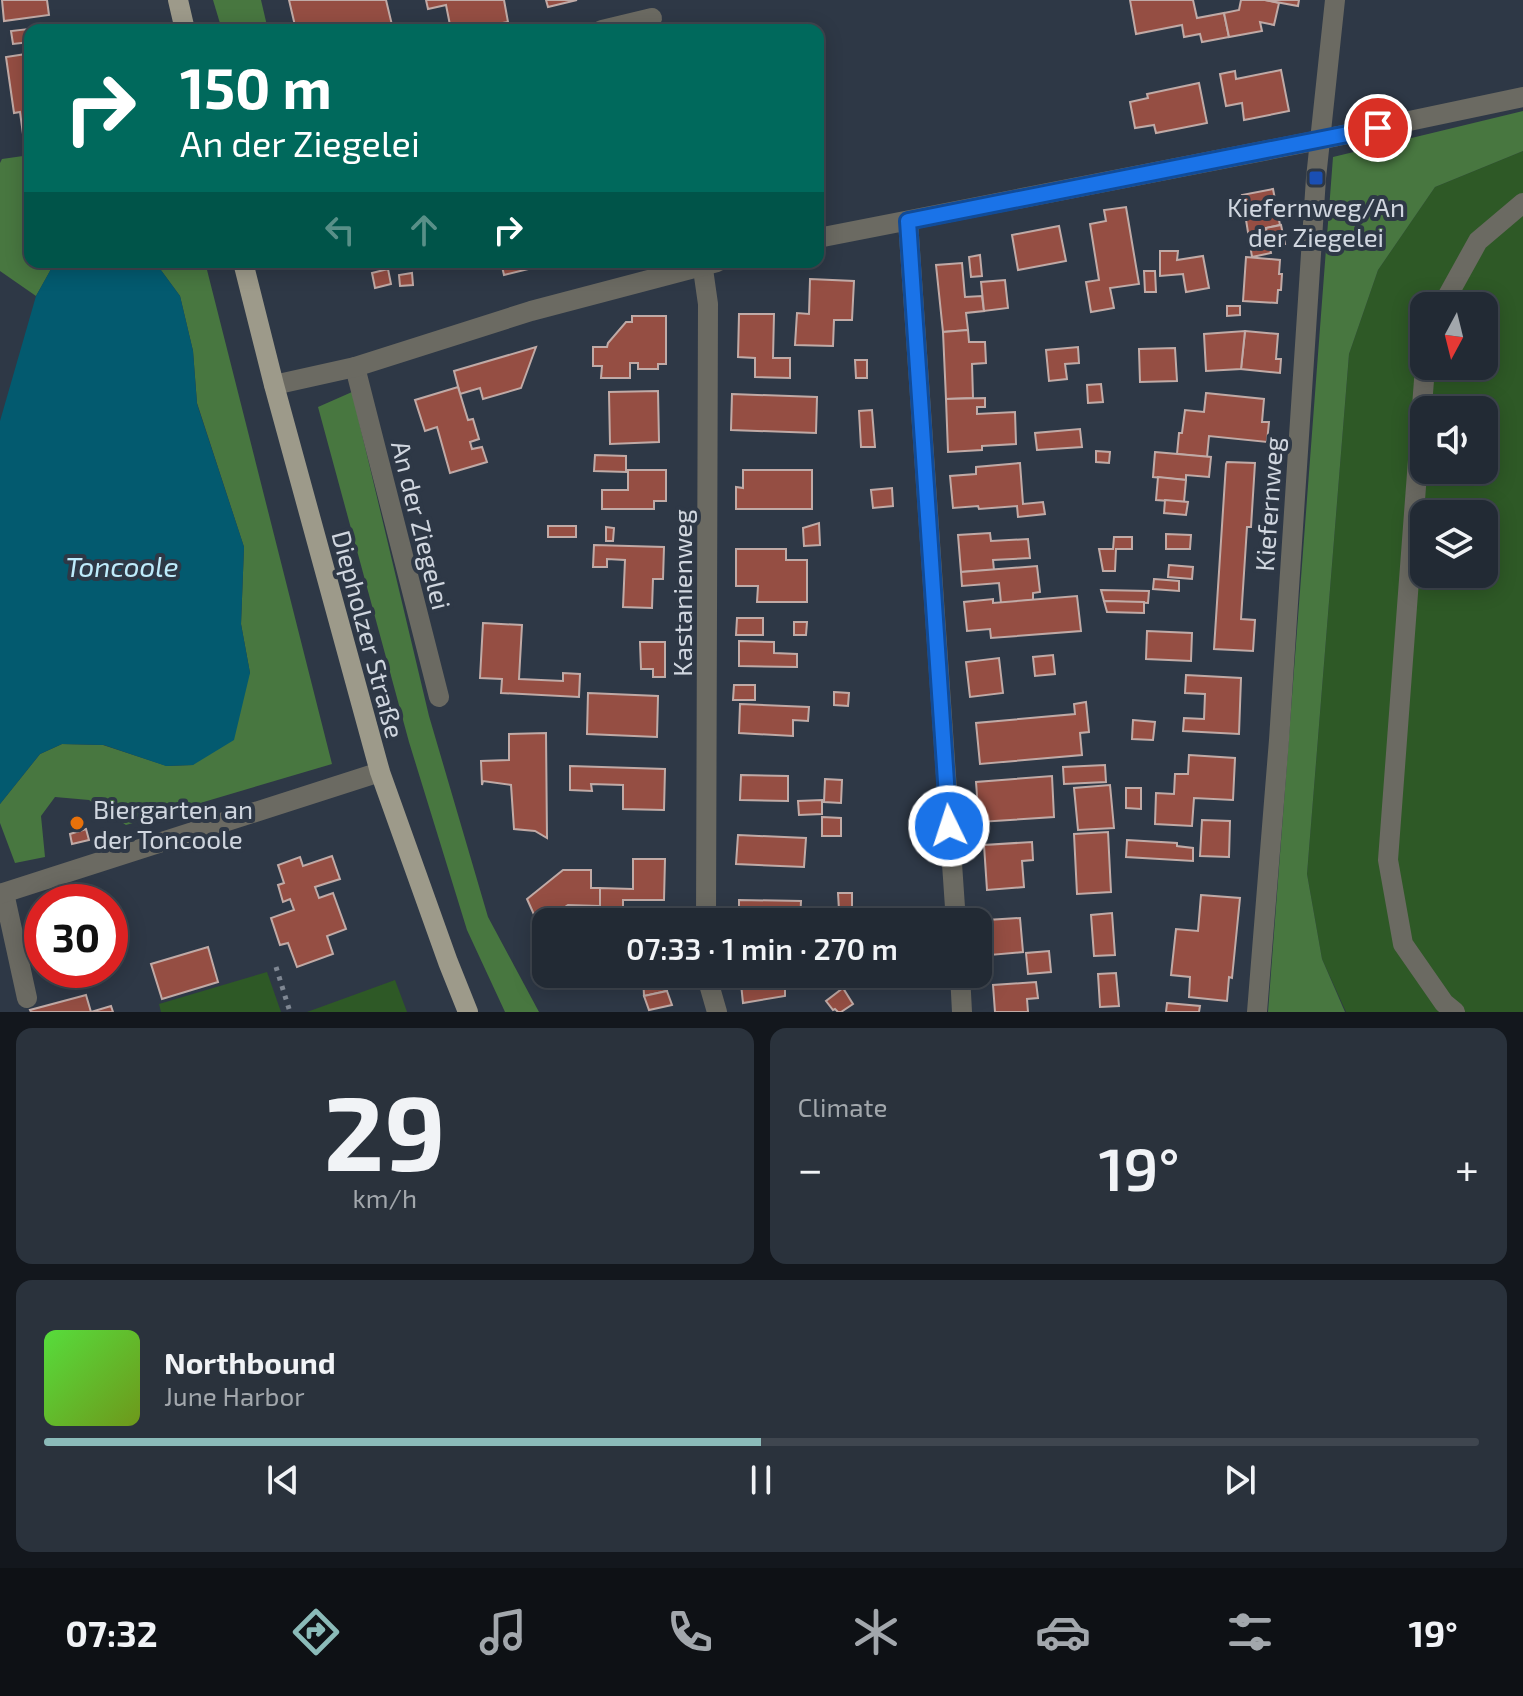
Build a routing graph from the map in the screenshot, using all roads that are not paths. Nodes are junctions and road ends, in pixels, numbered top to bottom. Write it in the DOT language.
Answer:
graph roads {
  1 [pos="178,0"];
  2 [pos="1335,0"];
  3 [pos="651,16"];
  4 [pos="184,24"];
  5 [pos="623,24"];
  6 [pos="1523,97"];
  7 [pos="1319,140"];
  8 [pos="1523,203"];
  9 [pos="908,221"];
  10 [pos="824,237"];
  11 [pos="245,268"];
  12 [pos="689,268"];
  13 [pos="707,268"];
  14 [pos="1450,292"];
  15 [pos="355,367"];
  16 [pos="1424,380"];
  17 [pos="274,385"];
  18 [pos="439,697"];
  19 [pos="380,772"];
  20 [pos="2,893"];
  21 [pos="706,908"];
  22 [pos="955,908"];
  23 [pos="710,988"];
  24 [pos="961,988"];
  25 [pos="27,998"];
  26 [pos="468,1012"];
  27 [pos="717,1012"];
  28 [pos="962,1012"];
  29 [pos="1257,1012"];
  30 [pos="1455,1012"];
  1 -- 4 [label="main road"];
  2 -- 7 [label="street, Kiefernweg"];
  3 -- 5 [label="street"];
  6 -- 7 [label="street"];
  7 -- 9 [label="street"];
  7 -- 29 [label="street, Kiefernweg"];
  8 -- 14 [label="street"];
  9 -- 10 [label="street"];
  9 -- 22 [label="street"];
  11 -- 17 [label="main road, Diepholzer Straße"];
  12 -- 15 [label="street"];
  13 -- 21 [label="street, Kastanienweg"];
  15 -- 17 [label="street"];
  15 -- 18 [label="street, An der Ziegelei"];
  16 -- 30 [label="street"];
  17 -- 19 [label="main road, Diepholzer Straße"];
  19 -- 20 [label="street"];
  19 -- 26 [label="main road, Diepholzer Straße"];
  20 -- 25 [label="street"];
  23 -- 27 [label="street"];
  24 -- 28 [label="street"];
}
